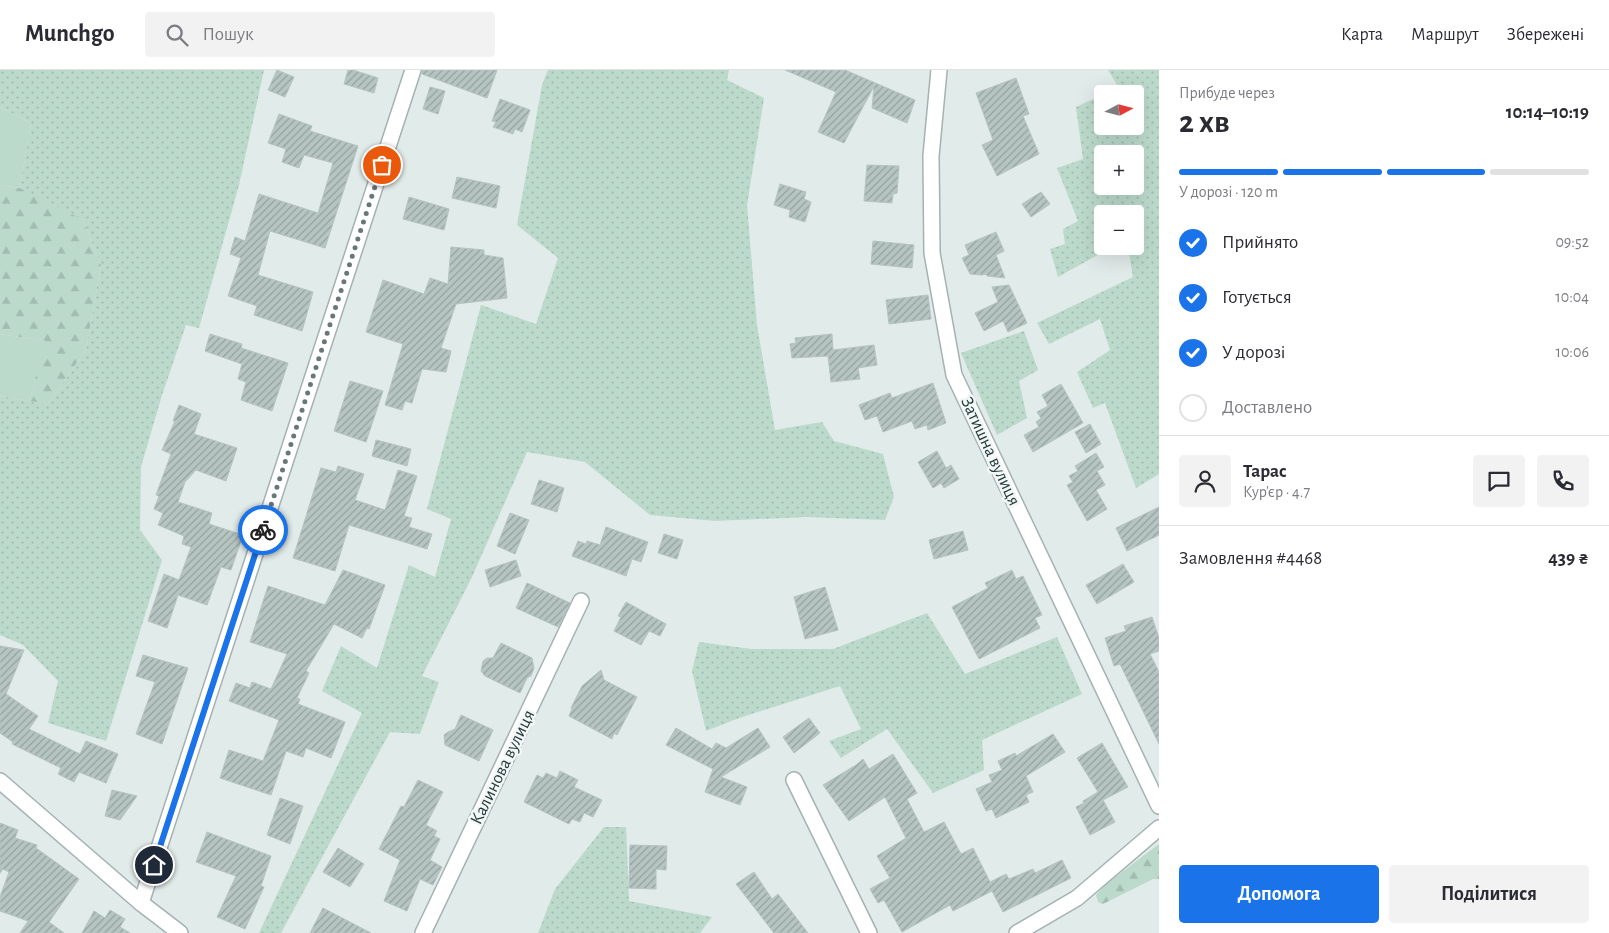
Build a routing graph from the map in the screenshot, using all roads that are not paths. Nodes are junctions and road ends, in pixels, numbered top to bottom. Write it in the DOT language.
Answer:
graph roads {
  1 [pos="412,70"];
  2 [pos="939,70"];
  3 [pos="582,601"];
  4 [pos="794,780"];
  5 [pos="0,781"];
  6 [pos="1159,806"];
  7 [pos="1159,828"];
  8 [pos="141,903"];
  9 [pos="180,933"];
  10 [pos="423,933"];
  11 [pos="869,933"];
  12 [pos="1017,933"];
  1 -- 8 [label="street"];
  2 -- 6 [label="street, Затишна вулиця"];
  3 -- 10 [label="street, Калинова вулиця"];
  4 -- 11 [label="street"];
  5 -- 8 [label="street"];
  7 -- 12 [label="street"];
  8 -- 9 [label="street"];
}
